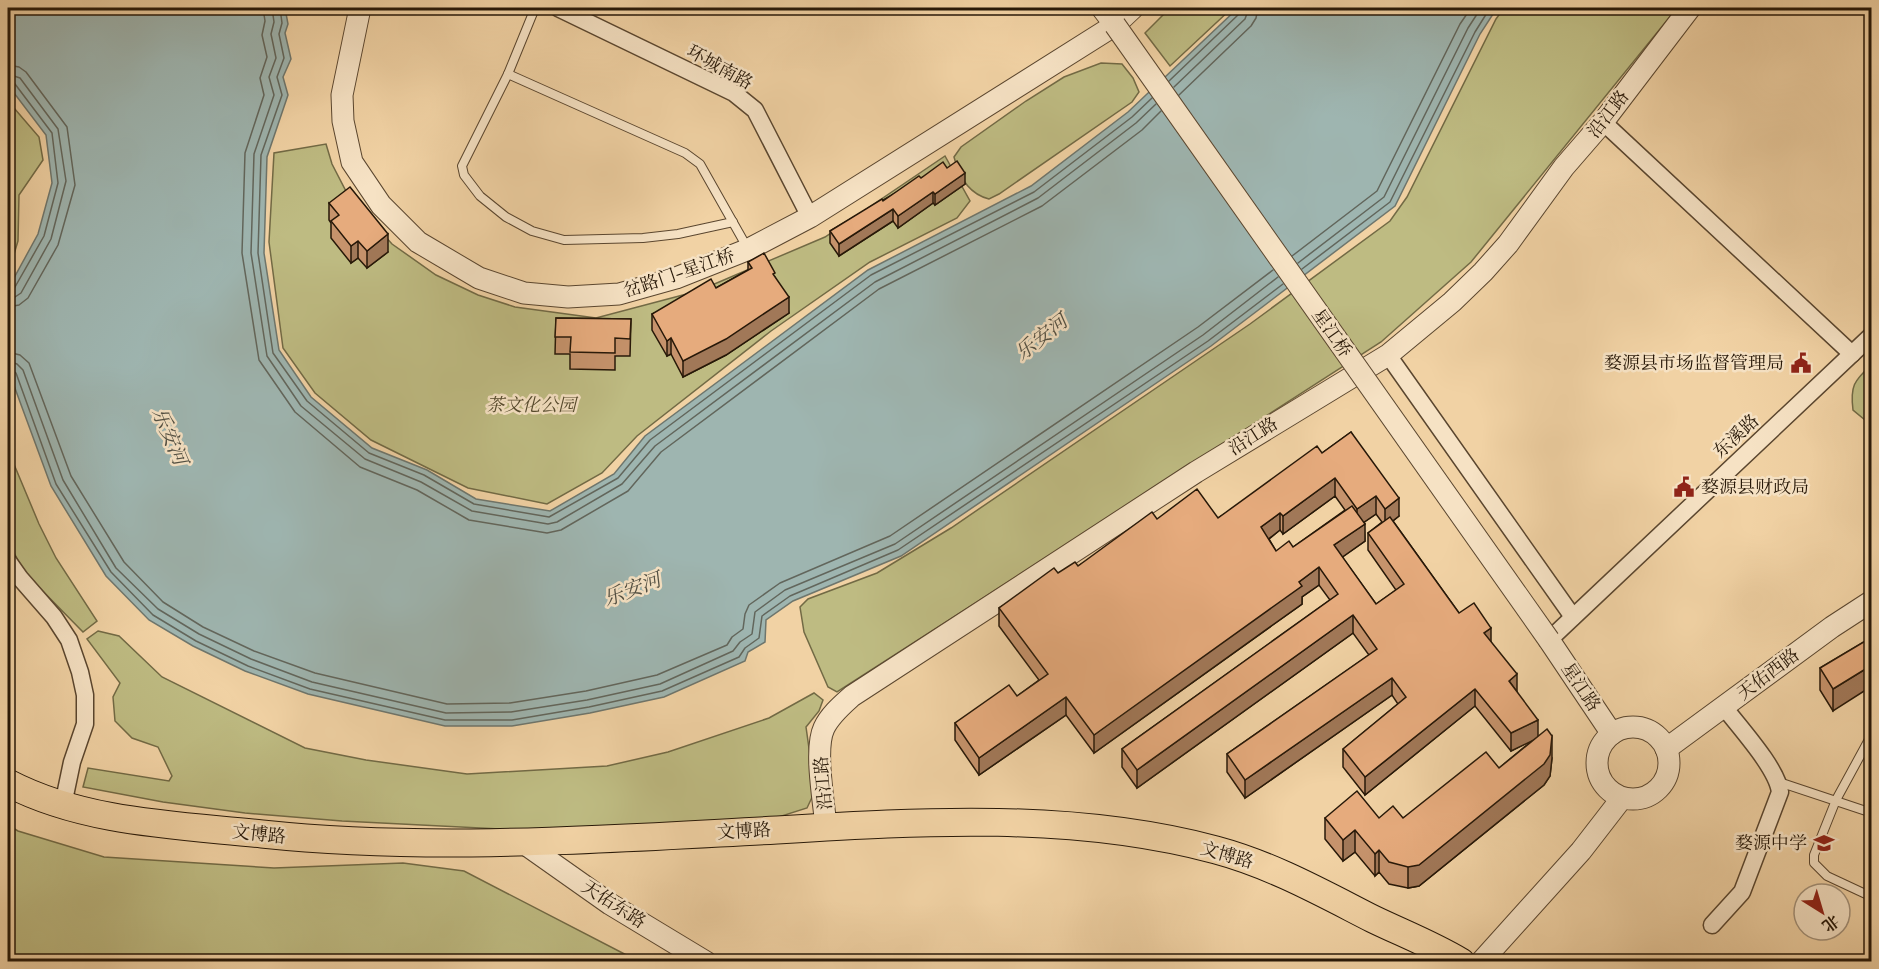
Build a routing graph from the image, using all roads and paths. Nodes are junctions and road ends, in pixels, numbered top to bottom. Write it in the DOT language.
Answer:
graph roads {
  1 [pos="360,8"];
  2 [pos="535,8"];
  3 [pos="558,8"];
  4 [pos="1102,8"];
  5 [pos="1133,8"];
  6 [pos="1690,8"];
  7 [pos="1115,25"];
  8 [pos="507,74"];
  9 [pos="1604,122"];
  10 [pos="810,217"];
  11 [pos="733,222"];
  12 [pos="749,249"];
  13 [pos="1872,335"];
  14 [pos="1852,354"];
  15 [pos="1388,355"];
  16 [pos="8,561"];
  17 [pos="1872,601"];
  18 [pos="1573,618"];
  19 [pos="1549,640"];
  20 [pos="1724,707"];
  21 [pos="1612,734"];
  22 [pos="1872,734"];
  23 [pos="1665,749"];
  24 [pos="1779,782"];
  25 [pos="8,783"];
  26 [pos="1622,798"];
  27 [pos="1836,800"];
  28 [pos="63,805"];
  29 [pos="1872,813"];
  30 [pos="826,827"];
  31 [pos="525,843"];
  32 [pos="1872,897"];
  33 [pos="1712,925"];
  34 [pos="706,962"];
  35 [pos="1461,962"];
  36 [pos="1481,962"];
  1 -- 12 [label="street, 岔路门-星江桥"];
  2 -- 8 [label="lane"];
  3 -- 10 [label="street, 环城南路"];
  4 -- 7 [label="street"];
  5 -- 7 [label="street, 岔路门-星江桥"];
  6 -- 9 [label="street, 沿江路"];
  7 -- 10 [label="street, 岔路门-星江桥"];
  7 -- 19 [label="street, 星江桥, bridge"];
  8 -- 11 [label="lane"];
  8 -- 11 [label="lane"];
  9 -- 14 [label="street"];
  9 -- 15 [label="street, 沿江路"];
  10 -- 12 [label="street, 岔路门-星江桥"];
  11 -- 12 [label="lane"];
  13 -- 14 [label="street, 东溪路"];
  14 -- 18 [label="street, 东溪路"];
  15 -- 18 [label="street"];
  15 -- 30 [label="street, 沿江路"];
  16 -- 28 [label="street"];
  17 -- 20 [label="street, 天佑西路"];
  18 -- 19 [label="street, 东溪路"];
  19 -- 21 [label="street, 星江路"];
  20 -- 23 [label="street, 天佑西路"];
  20 -- 24 [label="street"];
  21 -- 23 [label="street"];
  21 -- 26 [label="street"];
  22 -- 27 [label="lane"];
  23 -- 26 [label="street"];
  24 -- 27 [label="lane"];
  24 -- 33 [label="street"];
  25 -- 28 [label="main road, 文博路"];
  26 -- 36 [label="street"];
  27 -- 29 [label="lane"];
  27 -- 32 [label="lane"];
  28 -- 31 [label="main road, 文博路"];
  30 -- 31 [label="main road, 文博路"];
  30 -- 35 [label="main road, 文博路"];
  31 -- 34 [label="street, 天佑东路"];
}
